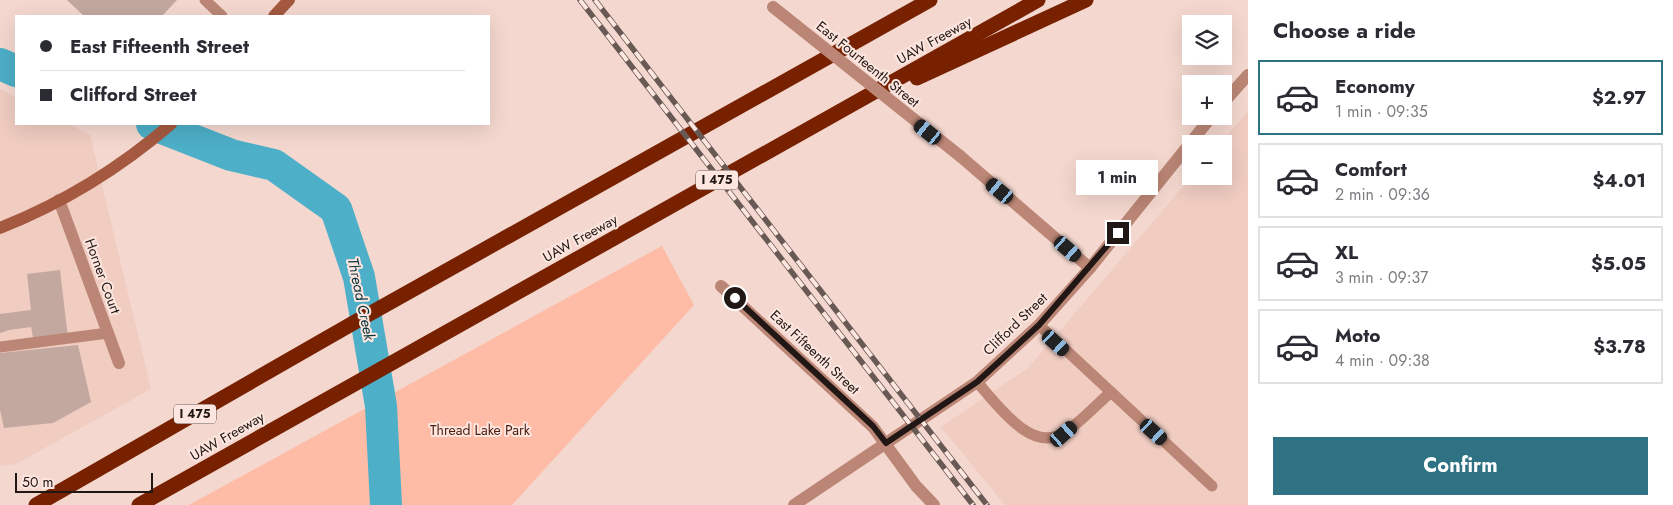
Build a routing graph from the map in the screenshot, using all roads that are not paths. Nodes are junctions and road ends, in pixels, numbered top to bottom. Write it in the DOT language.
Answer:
graph roads {
  1 [pos="205,0"];
  2 [pos="289,0"];
  3 [pos="911,0"];
  4 [pos="930,0"];
  5 [pos="1038,0"];
  6 [pos="1086,0"];
  7 [pos="769,4"];
  8 [pos="221,15"];
  9 [pos="275,15"];
  10 [pos="805,71"];
  11 [pos="1248,75"];
  12 [pos="1232,93"];
  13 [pos="170,125"];
  14 [pos="1205,125"];
  15 [pos="812,127"];
  16 [pos="59,200"];
  17 [pos="0,228"];
  18 [pos="1090,268"];
  19 [pos="721,286"];
  20 [pos="1039,325"];
  21 [pos="108,333"];
  22 [pos="0,347"];
  23 [pos="119,363"];
  24 [pos="977,382"];
  25 [pos="1111,392"];
  26 [pos="886,443"];
  27 [pos="1212,486"];
  28 [pos="36,505"];
  29 [pos="139,505"];
  30 [pos="794,505"];
  31 [pos="934,505"];
  1 -- 8 [label="lane"];
  2 -- 9 [label="main road"];
  3 -- 10 [label="highway"];
  4 -- 10 [label="highway, I 475"];
  5 -- 15 [label="highway, UAW Freeway / I 475"];
  6 -- 15 [label="highway"];
  7 -- 18 [label="street, East Fourteenth Street, bridge"];
  10 -- 28 [label="highway, I 475"];
  11 -- 12 [label="street"];
  13 -- 16 [label="main road"];
  14 -- 18 [label="street, Clifford Street"];
  15 -- 29 [label="highway, UAW Freeway / I 475"];
  16 -- 17 [label="main road"];
  16 -- 21 [label="street, Horner Court"];
  18 -- 20 [label="street, Clifford Street"];
  19 -- 26 [label="street, East Fifteenth Street"];
  20 -- 24 [label="street, Clifford Street"];
  20 -- 25 [label="lane"];
  21 -- 22 [label="lane"];
  21 -- 23 [label="street, Horner Court"];
  24 -- 25 [label="lane"];
  24 -- 26 [label="street, Clifford Street"];
  25 -- 27 [label="lane"];
  26 -- 30 [label="street, Clifford Street"];
  26 -- 31 [label="street, East Fifteenth Street"];
}
